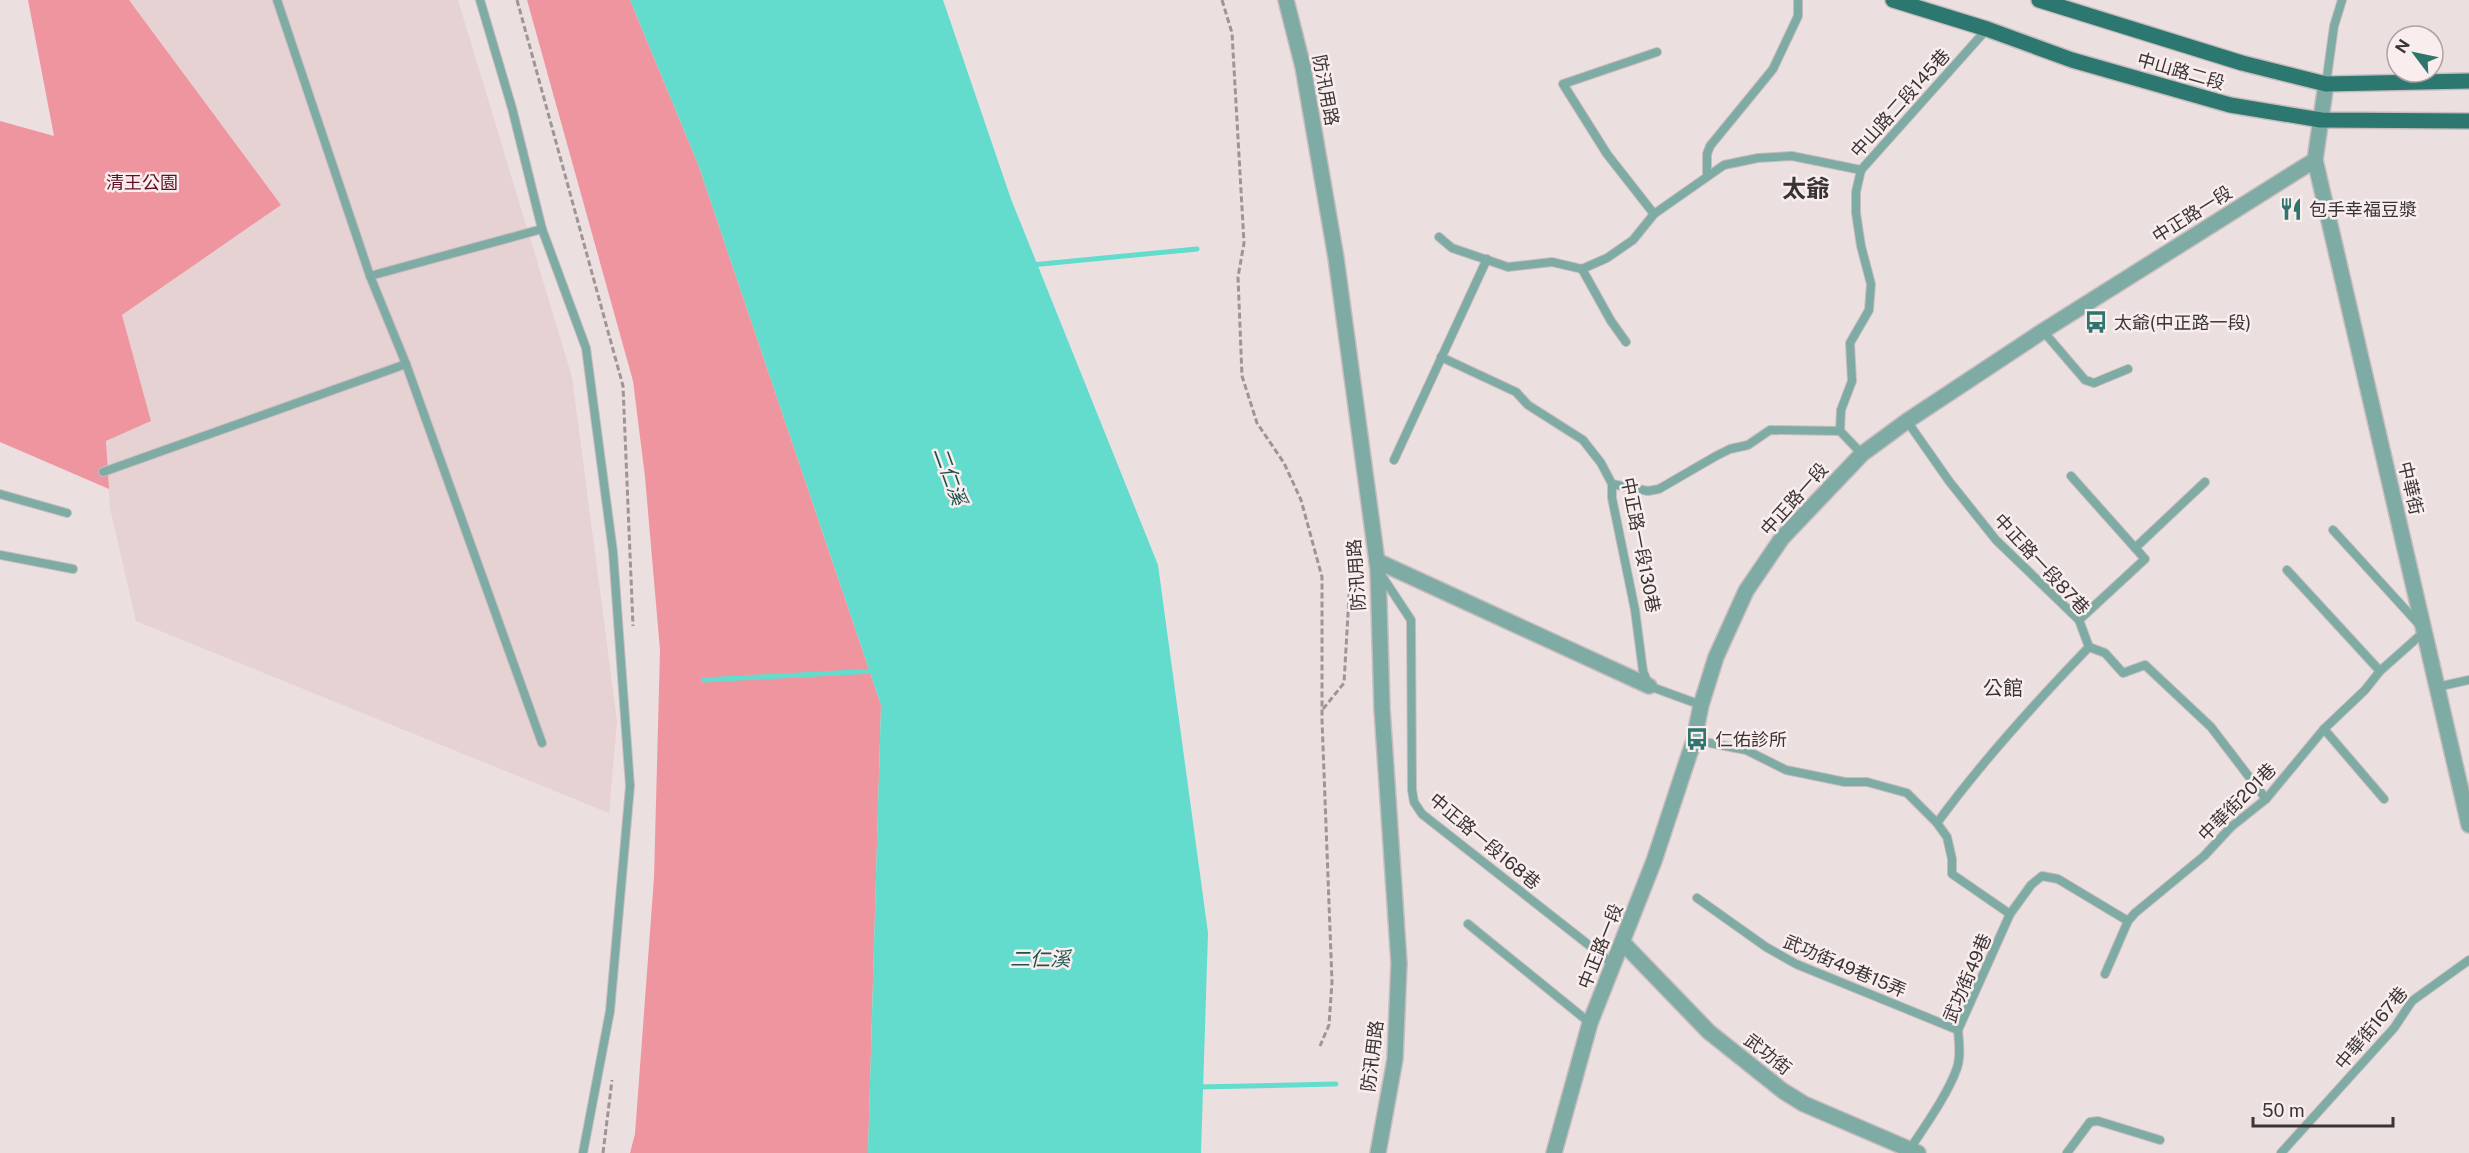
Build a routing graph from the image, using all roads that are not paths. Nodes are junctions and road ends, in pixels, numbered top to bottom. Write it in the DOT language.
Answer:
graph roads {
  1 [pos="277,0"];
  2 [pos="480,0"];
  3 [pos="1286,0"];
  4 [pos="1798,0"];
  5 [pos="1893,0"];
  6 [pos="2039,0"];
  7 [pos="2342,0"];
  8 [pos="1987,29"];
  9 [pos="1657,52"];
  10 [pos="2469,81"];
  11 [pos="2326,84"];
  12 [pos="2321,120"];
  13 [pos="2469,121"];
  14 [pos="2315,160"];
  15 [pos="1861,170"];
  16 [pos="1707,176"];
  17 [pos="1654,213"];
  18 [pos="542,229"];
  19 [pos="1439,237"];
  20 [pos="1488,259"];
  21 [pos="1582,269"];
  22 [pos="370,276"];
  23 [pos="2043,331"];
  24 [pos="1626,342"];
  25 [pos="1441,357"];
  26 [pos="406,364"];
  27 [pos="2128,369"];
  28 [pos="1907,421"];
  29 [pos="1840,431"];
  30 [pos="1862,454"];
  31 [pos="1394,460"];
  32 [pos="103,472"];
  33 [pos="2071,476"];
  34 [pos="2205,482"];
  35 [pos="1612,484"];
  36 [pos="0,494"];
  37 [pos="67,513"];
  38 [pos="2333,530"];
  39 [pos="2135,548"];
  40 [pos="0,555"];
  41 [pos="1377,565"];
  42 [pos="73,569"];
  43 [pos="2287,570"];
  44 [pos="2079,620"];
  45 [pos="2425,630"];
  46 [pos="2089,647"];
  47 [pos="2380,671"];
  48 [pos="2469,680"];
  49 [pos="1649,686"];
  50 [pos="2438,687"];
  51 [pos="1701,705"];
  52 [pos="2324,729"];
  53 [pos="1694,740"];
  54 [pos="542,743"];
  55 [pos="2266,799"];
  56 [pos="2384,799"];
  57 [pos="2468,818"];
  58 [pos="1937,823"];
  59 [pos="1697,898"];
  60 [pos="2010,914"];
  61 [pos="2128,921"];
  62 [pos="1468,924"];
  63 [pos="1623,943"];
  64 [pos="2469,960"];
  65 [pos="1613,964"];
  66 [pos="2106,974"];
  67 [pos="1590,1023"];
  68 [pos="1958,1030"];
  69 [pos="2160,1140"];
  70 [pos="1914,1151"];
  71 [pos="583,1153"];
  72 [pos="1378,1153"];
  73 [pos="1554,1153"];
  74 [pos="2067,1153"];
  75 [pos="2281,1153"];
  1 -- 22 [label="lane"];
  2 -- 18 [label="lane"];
  3 -- 41 [label="street, 防汛用路"];
  4 -- 16 [label="lane"];
  5 -- 8 [label="main road, 中山路二段"];
  6 -- 11 [label="main road, 中山路二段"];
  7 -- 11 [label="lane"];
  8 -- 12 [label="main road, 中山路二段"];
  8 -- 15 [label="lane, 中山路二段145巷"];
  9 -- 17 [label="lane"];
  10 -- 11 [label="main road, 中山路二段"];
  11 -- 12 [label="street"];
  12 -- 13 [label="main road, 中山路二段"];
  12 -- 14 [label="street"];
  14 -- 23 [label="street, 中正路一段"];
  14 -- 45 [label="street, 中華街"];
  15 -- 16 [label="lane, 中山路二段145巷"];
  15 -- 29 [label="lane"];
  16 -- 17 [label="lane, 中山路二段145巷"];
  17 -- 21 [label="lane, 中山路二段145巷"];
  18 -- 22 [label="lane"];
  18 -- 71 [label="lane"];
  19 -- 20 [label="lane"];
  20 -- 21 [label="lane"];
  20 -- 25 [label="lane"];
  21 -- 24 [label="lane"];
  22 -- 26 [label="lane"];
  23 -- 27 [label="lane"];
  23 -- 28 [label="street, 中正路一段"];
  25 -- 31 [label="lane"];
  25 -- 35 [label="lane, 中正路一段130巷"];
  26 -- 32 [label="lane"];
  26 -- 54 [label="lane"];
  28 -- 30 [label="street, 中正路一段"];
  28 -- 44 [label="lane, 中正路一段87巷"];
  29 -- 30 [label="lane"];
  29 -- 35 [label="lane"];
  30 -- 51 [label="street, 中正路一段"];
  33 -- 39 [label="lane"];
  34 -- 39 [label="lane"];
  35 -- 49 [label="lane, 中正路一段130巷"];
  36 -- 37 [label="lane"];
  38 -- 45 [label="lane"];
  39 -- 44 [label="lane"];
  40 -- 42 [label="lane"];
  41 -- 49 [label="street"];
  41 -- 65 [label="lane, 中正路一段168巷"];
  41 -- 72 [label="street, 防汛用路"];
  43 -- 47 [label="lane"];
  44 -- 46 [label="lane, 中正路一段87巷"];
  45 -- 47 [label="lane, 中華街201巷"];
  45 -- 50 [label="street, 中華街"];
  46 -- 55 [label="lane"];
  46 -- 58 [label="lane"];
  47 -- 52 [label="lane, 中華街201巷"];
  48 -- 50 [label="lane"];
  49 -- 51 [label="lane"];
  50 -- 57 [label="street, 中華街"];
  51 -- 53 [label="street, 中正路一段"];
  52 -- 55 [label="lane, 中華街201巷"];
  52 -- 56 [label="lane"];
  53 -- 58 [label="lane"];
  53 -- 63 [label="street, 中正路一段"];
  55 -- 61 [label="lane, 中華街201巷"];
  58 -- 60 [label="lane"];
  59 -- 68 [label="lane, 武功街49巷15弄"];
  60 -- 61 [label="lane, 武功街49巷"];
  60 -- 68 [label="lane, 武功街49巷"];
  61 -- 66 [label="lane, 中華街201巷"];
  62 -- 67 [label="lane"];
  63 -- 65 [label="street, 中正路一段"];
  63 -- 70 [label="street, 武功街"];
  64 -- 75 [label="lane, 中華街167巷"];
  65 -- 67 [label="street, 中正路一段"];
  67 -- 73 [label="street, 中正路一段"];
  68 -- 70 [label="lane, 武功街49巷"];
  69 -- 74 [label="lane"];
}
